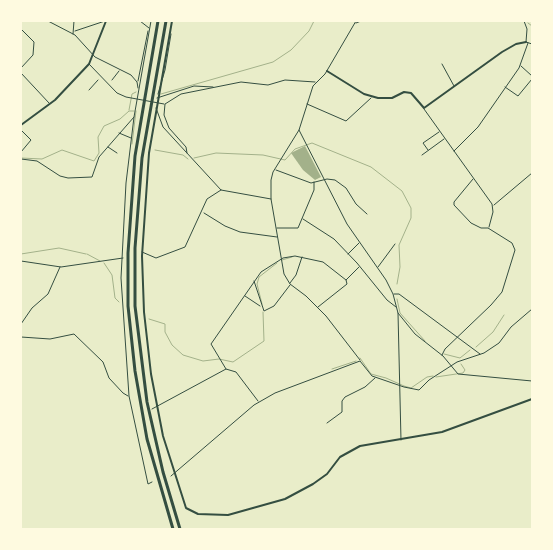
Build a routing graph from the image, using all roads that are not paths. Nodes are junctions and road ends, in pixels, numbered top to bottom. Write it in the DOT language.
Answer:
graph roads {
  1 [pos="48,21"];
  2 [pos="74,21"];
  3 [pos="106,21"];
  4 [pos="140,21"];
  5 [pos="151,21"];
  6 [pos="158,21"];
  7 [pos="166,21"];
  8 [pos="172,21"];
  9 [pos="361,21"];
  10 [pos="356,22"];
  11 [pos="525,22"];
  12 [pos="21,29"];
  13 [pos="149,29"];
  14 [pos="75,31"];
  15 [pos="74,34"];
  16 [pos="527,42"];
  17 [pos="532,44"];
  18 [pos="94,55"];
  19 [pos="89,64"];
  20 [pos="442,64"];
  21 [pos="520,65"];
  22 [pos="21,68"];
  23 [pos="120,70"];
  24 [pos="326,71"];
  25 [pos="21,73"];
  26 [pos="110,74"];
  27 [pos="532,76"];
  28 [pos="114,77"];
  29 [pos="532,79"];
  30 [pos="98,80"];
  31 [pos="112,80"];
  32 [pos="137,82"];
  33 [pos="316,82"];
  34 [pos="454,86"];
  35 [pos="505,86"];
  36 [pos="214,87"];
  37 [pos="89,90"];
  38 [pos="139,90"];
  39 [pos="372,97"];
  40 [pos="158,98"];
  41 [pos="50,104"];
  42 [pos="164,104"];
  43 [pos="307,104"];
  44 [pos="156,108"];
  45 [pos="424,108"];
  46 [pos="134,117"];
  47 [pos="21,125"];
  48 [pos="21,130"];
  49 [pos="299,130"];
  50 [pos="440,131"];
  51 [pos="119,133"];
  52 [pos="131,138"];
  53 [pos="445,139"];
  54 [pos="108,147"];
  55 [pos="428,150"];
  56 [pos="454,151"];
  57 [pos="21,152"];
  58 [pos="117,153"];
  59 [pos="187,153"];
  60 [pos="422,155"];
  61 [pos="21,159"];
  62 [pos="275,169"];
  63 [pos="532,173"];
  64 [pos="324,179"];
  65 [pos="473,179"];
  66 [pos="314,182"];
  67 [pos="222,190"];
  68 [pos="271,199"];
  69 [pos="493,206"];
  70 [pos="203,213"];
  71 [pos="367,214"];
  72 [pos="303,219"];
  73 [pos="276,228"];
  74 [pos="488,228"];
  75 [pos="278,237"];
  76 [pos="360,243"];
  77 [pos="395,244"];
  78 [pos="142,252"];
  79 [pos="348,254"];
  80 [pos="302,258"];
  81 [pos="122,259"];
  82 [pos="280,259"];
  83 [pos="21,261"];
  84 [pos="360,266"];
  85 [pos="61,267"];
  86 [pos="377,267"];
  87 [pos="254,280"];
  88 [pos="346,280"];
  89 [pos="290,284"];
  90 [pos="394,294"];
  91 [pos="244,296"];
  92 [pos="261,307"];
  93 [pos="397,307"];
  94 [pos="317,308"];
  95 [pos="532,310"];
  96 [pos="398,313"];
  97 [pos="21,324"];
  98 [pos="21,337"];
  99 [pos="457,337"];
  100 [pos="480,354"];
  101 [pos="442,355"];
  102 [pos="360,361"];
  103 [pos="452,366"];
  104 [pos="226,368"];
  105 [pos="375,377"];
  106 [pos="532,381"];
  107 [pos="399,385"];
  108 [pos="129,396"];
  109 [pos="532,398"];
  110 [pos="258,402"];
  111 [pos="157,407"];
  112 [pos="152,409"];
  113 [pos="137,416"];
  114 [pos="133,419"];
  115 [pos="326,422"];
  116 [pos="401,440"];
  117 [pos="172,476"];
  118 [pos="152,482"];
  119 [pos="172,529"];
  120 [pos="180,529"];
  1 -- 15 [label="street"];
  2 -- 14 [label="street"];
  3 -- 14 [label="street"];
  3 -- 18 [label="street"];
  4 -- 13 [label="street"];
  5 -- 13 [label="street"];
  6 -- 119 [label="highway"];
  7 -- 120 [label="highway"];
  8 -- 40 [label="street"];
  9 -- 10 [label="street"];
  10 -- 24 [label="street"];
  11 -- 16 [label="street"];
  12 -- 22 [label="street"];
  13 -- 32 [label="street"];
  13 -- 38 [label="street"];
  14 -- 15 [label="street"];
  15 -- 18 [label="street"];
  16 -- 17 [label="street"];
  16 -- 21 [label="street"];
  16 -- 34 [label="street"];
  18 -- 19 [label="street"];
  18 -- 23 [label="street"];
  19 -- 41 [label="street"];
  19 -- 42 [label="street"];
  20 -- 34 [label="street"];
  21 -- 27 [label="street"];
  21 -- 35 [label="street"];
  23 -- 28 [label="street"];
  23 -- 32 [label="street"];
  24 -- 33 [label="street"];
  24 -- 39 [label="street"];
  25 -- 41 [label="street"];
  26 -- 28 [label="street"];
  28 -- 31 [label="street"];
  29 -- 35 [label="street"];
  30 -- 37 [label="street"];
  32 -- 38 [label="street"];
  33 -- 36 [label="street"];
  33 -- 43 [label="street"];
  34 -- 45 [label="street"];
  35 -- 56 [label="street"];
  36 -- 40 [label="street"];
  36 -- 42 [label="street"];
  38 -- 46 [label="street"];
  39 -- 43 [label="street"];
  39 -- 45 [label="street"];
  40 -- 44 [label="street"];
  41 -- 47 [label="street"];
  42 -- 59 [label="street"];
  43 -- 49 [label="street"];
  44 -- 59 [label="street"];
  44 -- 78 [label="street"];
  45 -- 50 [label="street"];
  46 -- 51 [label="street"];
  46 -- 52 [label="street"];
  48 -- 57 [label="street"];
  49 -- 62 [label="street"];
  49 -- 64 [label="street"];
  50 -- 53 [label="street"];
  50 -- 55 [label="street"];
  51 -- 52 [label="street"];
  51 -- 54 [label="street"];
  52 -- 81 [label="street"];
  53 -- 55 [label="street"];
  53 -- 56 [label="street"];
  54 -- 58 [label="street"];
  54 -- 61 [label="street"];
  55 -- 60 [label="street"];
  56 -- 65 [label="street"];
  59 -- 67 [label="street"];
  62 -- 66 [label="street"];
  62 -- 68 [label="street"];
  63 -- 69 [label="street"];
  64 -- 66 [label="street"];
  64 -- 71 [label="street"];
  64 -- 76 [label="street"];
  65 -- 69 [label="street"];
  65 -- 74 [label="street"];
  66 -- 72 [label="street"];
  67 -- 68 [label="street"];
  67 -- 70 [label="street"];
  68 -- 73 [label="street"];
  69 -- 74 [label="street"];
  70 -- 75 [label="street"];
  70 -- 78 [label="street"];
  72 -- 73 [label="street"];
  72 -- 79 [label="street"];
  73 -- 75 [label="street"];
  74 -- 99 [label="street"];
  75 -- 82 [label="street"];
  76 -- 79 [label="street"];
  76 -- 86 [label="street"];
  77 -- 86 [label="street"];
  78 -- 111 [label="street"];
  79 -- 84 [label="street"];
  80 -- 82 [label="street"];
  80 -- 88 [label="street"];
  80 -- 89 [label="street"];
  81 -- 85 [label="street"];
  81 -- 108 [label="street"];
  82 -- 87 [label="street"];
  82 -- 89 [label="street"];
  83 -- 85 [label="street"];
  84 -- 88 [label="street"];
  84 -- 93 [label="street"];
  85 -- 97 [label="street"];
  86 -- 90 [label="street"];
  87 -- 91 [label="street"];
  87 -- 92 [label="street"];
  88 -- 94 [label="street"];
  89 -- 92 [label="street"];
  89 -- 94 [label="street"];
  90 -- 93 [label="street"];
  90 -- 99 [label="street"];
  91 -- 92 [label="street"];
  91 -- 104 [label="street"];
  93 -- 96 [label="street"];
  94 -- 102 [label="street"];
  95 -- 100 [label="street"];
  96 -- 101 [label="street"];
  96 -- 107 [label="street"];
  98 -- 108 [label="street"];
  99 -- 100 [label="street"];
  99 -- 101 [label="street"];
  100 -- 103 [label="street"];
  101 -- 103 [label="street"];
  102 -- 105 [label="street"];
  102 -- 110 [label="street"];
  103 -- 106 [label="street"];
  103 -- 107 [label="street"];
  104 -- 110 [label="street"];
  104 -- 111 [label="street"];
  105 -- 107 [label="street"];
  105 -- 115 [label="street"];
  107 -- 116 [label="street"];
  108 -- 114 [label="street"];
  109 -- 116 [label="street"];
  110 -- 117 [label="street"];
  111 -- 112 [label="street"];
  111 -- 117 [label="street"];
  113 -- 114 [label="street"];
  114 -- 118 [label="street"];
  116 -- 117 [label="street"];
}
